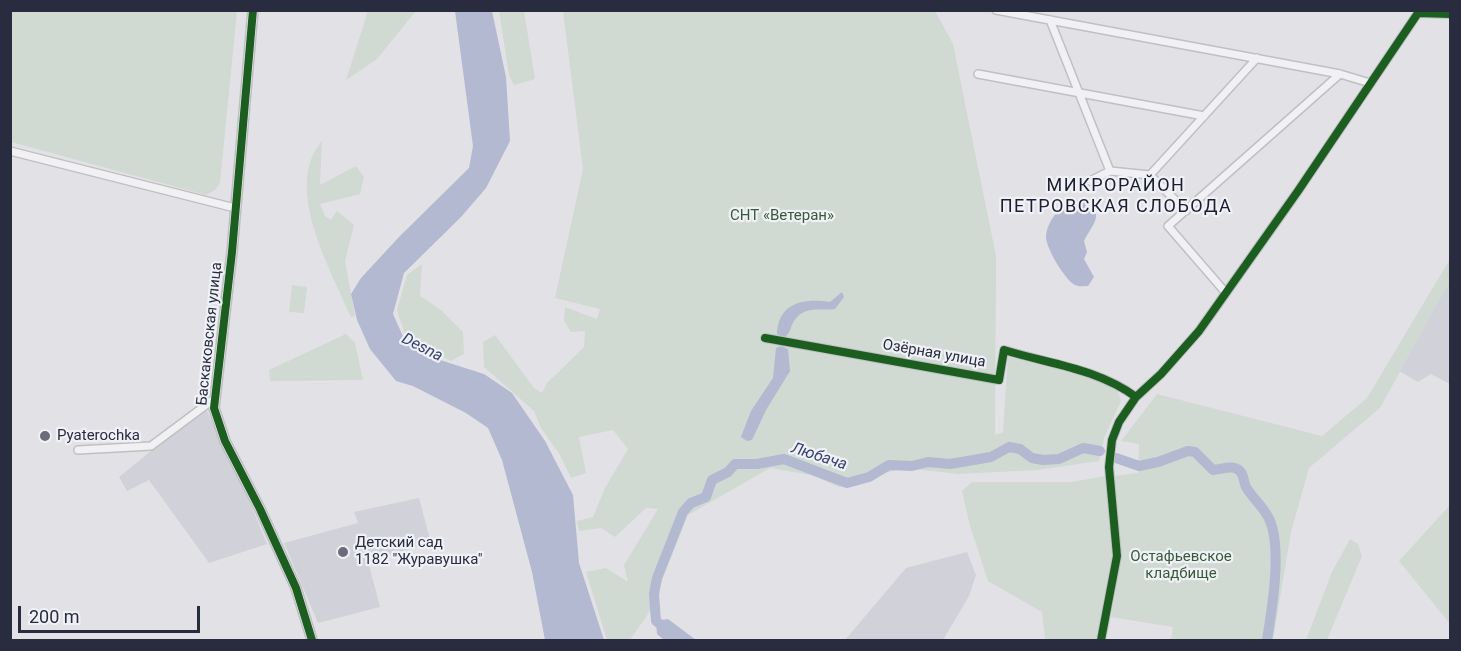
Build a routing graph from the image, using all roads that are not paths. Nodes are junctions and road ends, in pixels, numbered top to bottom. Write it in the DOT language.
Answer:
graph roads {
  1 [pos="253,10"];
  2 [pos="996,10"];
  3 [pos="1419,12"];
  4 [pos="1450,14"];
  5 [pos="1050,20"];
  6 [pos="1257,58"];
  7 [pos="978,74"];
  8 [pos="1340,74"];
  9 [pos="1370,83"];
  10 [pos="1079,93"];
  11 [pos="1204,116"];
  12 [pos="10,151"];
  13 [pos="1110,171"];
  14 [pos="1150,175"];
  15 [pos="1090,181"];
  16 [pos="235,208"];
  17 [pos="1186,211"];
  18 [pos="1226,293"];
  19 [pos="765,338"];
  20 [pos="1136,397"];
  21 [pos="214,399"];
  22 [pos="78,450"];
  23 [pos="312,640"];
  24 [pos="1101,640"];
  1 -- 16 [label="street, Баскаковская улица"];
  2 -- 5 [label="street"];
  3 -- 4 [label="street"];
  3 -- 9 [label="street"];
  5 -- 6 [label="street"];
  5 -- 10 [label="street"];
  6 -- 8 [label="street"];
  6 -- 11 [label="street"];
  7 -- 10 [label="street"];
  8 -- 9 [label="street"];
  8 -- 17 [label="street"];
  9 -- 18 [label="street"];
  10 -- 11 [label="street"];
  10 -- 13 [label="street"];
  11 -- 14 [label="street"];
  12 -- 16 [label="street"];
  13 -- 14 [label="street"];
  13 -- 15 [label="street"];
  14 -- 17 [label="street"];
  16 -- 21 [label="street, Баскаковская улица"];
  17 -- 18 [label="street"];
  18 -- 20 [label="street"];
  19 -- 20 [label="street, Озёрная улица"];
  20 -- 24 [label="street"];
  21 -- 22 [label="street"];
  21 -- 23 [label="street, Баскаковская улица"];
}
